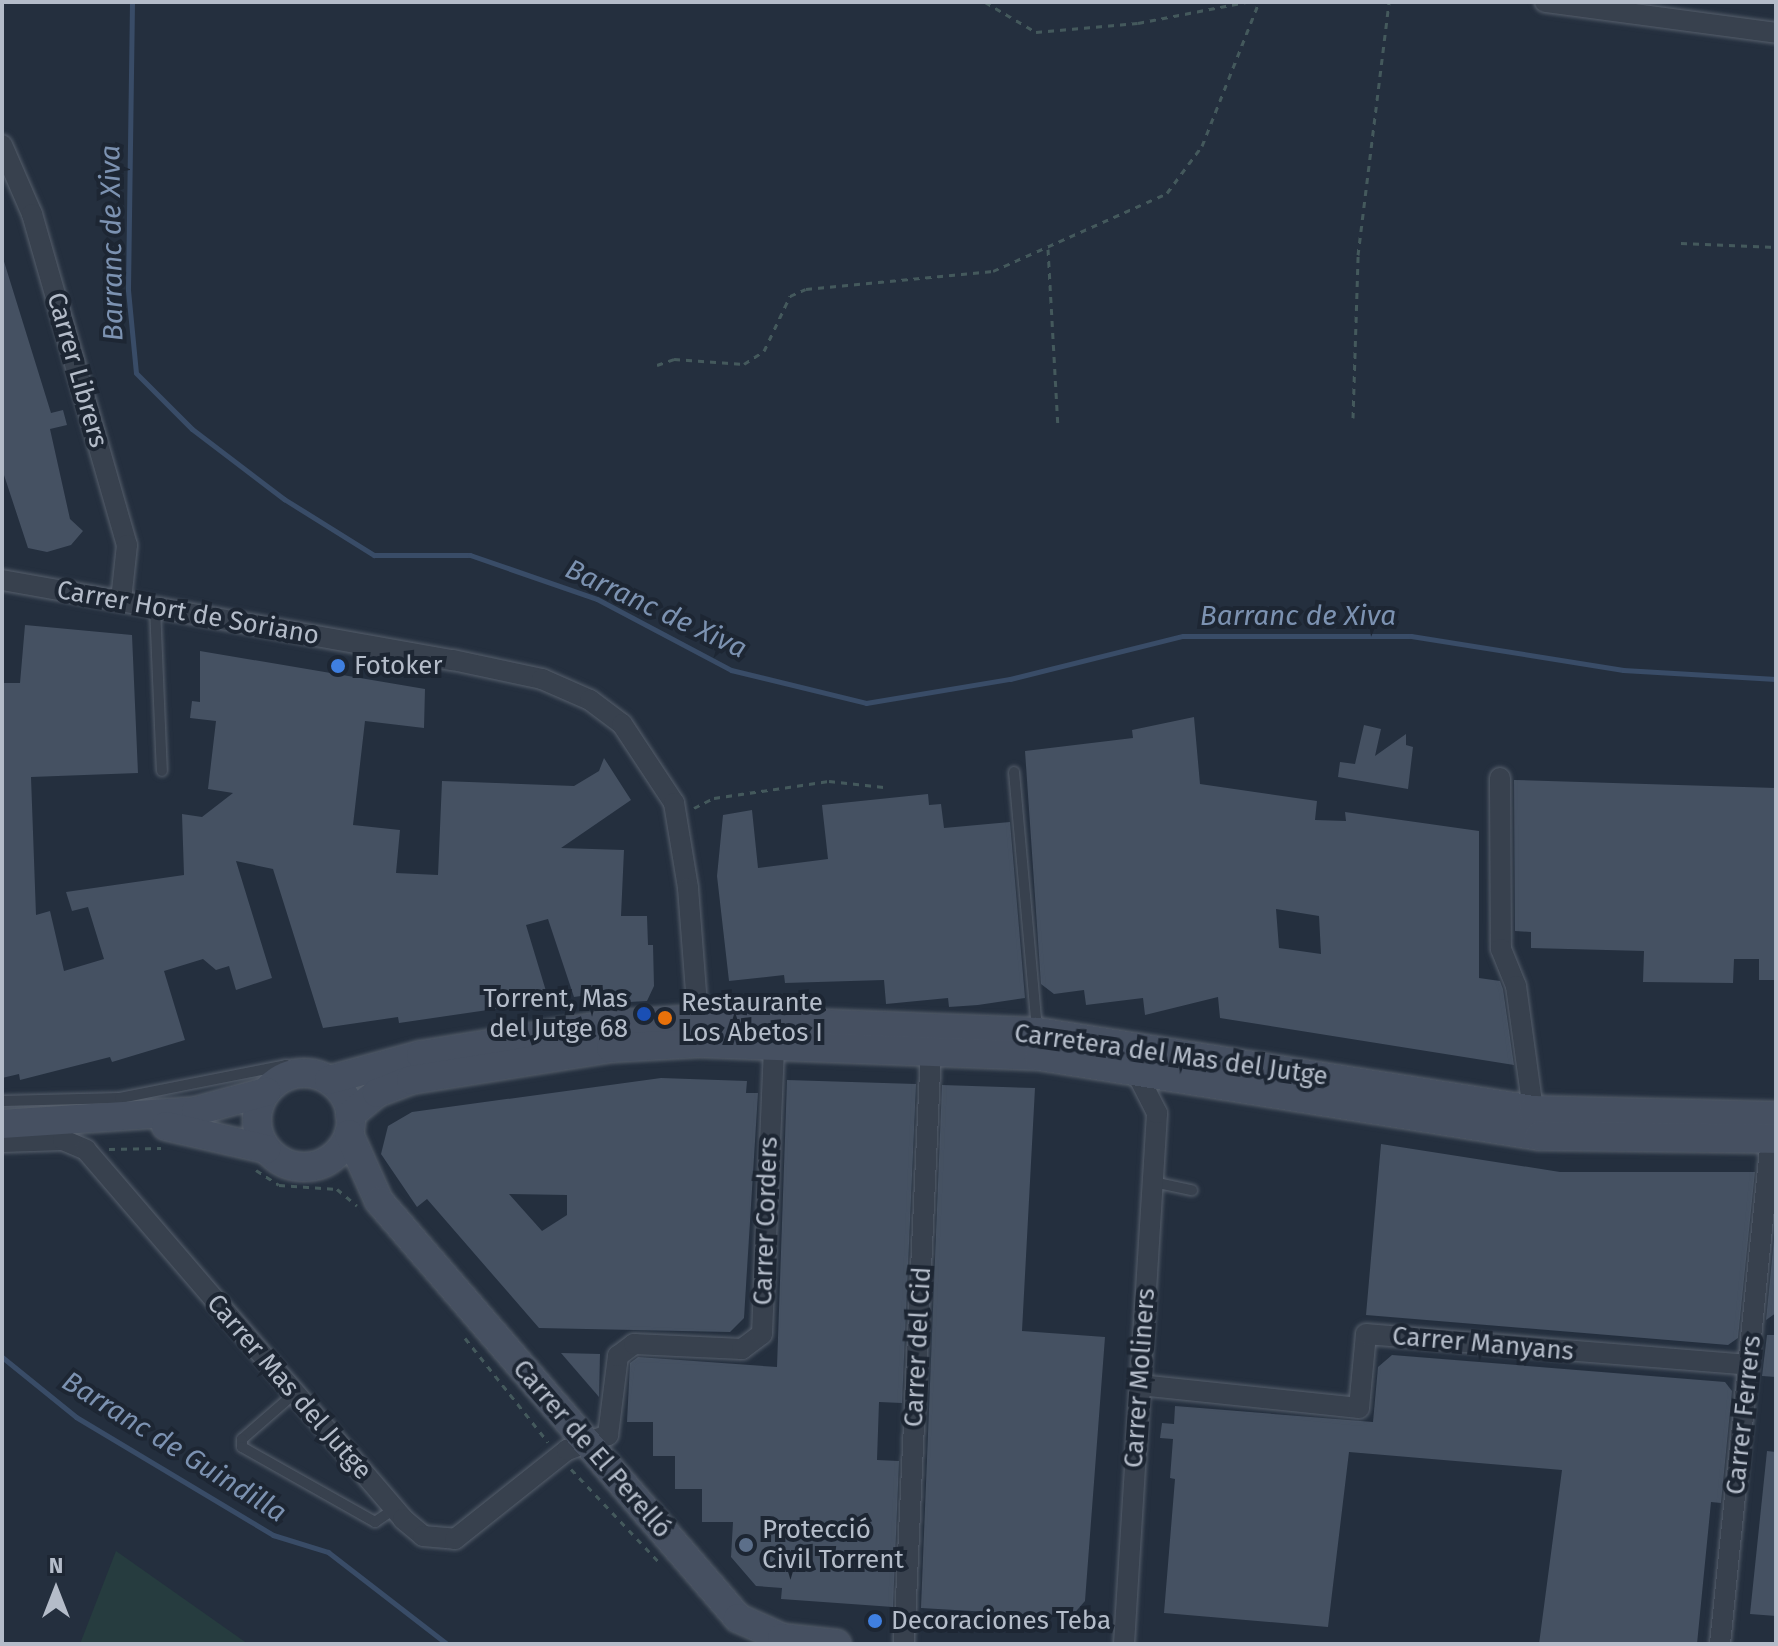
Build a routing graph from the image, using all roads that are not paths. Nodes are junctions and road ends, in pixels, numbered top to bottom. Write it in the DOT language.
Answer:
graph roads {
  1 [pos="1545,2"];
  2 [pos="1569,4"];
  3 [pos="1776,33"];
  4 [pos="2,145"];
  5 [pos="9,176"];
  6 [pos="2,580"];
  7 [pos="121,600"];
  8 [pos="155,607"];
  9 [pos="162,771"];
  10 [pos="1014,772"];
  11 [pos="1500,778"];
  12 [pos="698,1019"];
  13 [pos="1038,1032"];
  14 [pos="774,1046"];
  15 [pos="931,1050"];
  16 [pos="1120,1068"];
  17 [pos="295,1074"];
  18 [pos="329,1080"];
  19 [pos="1196,1080"];
  20 [pos="266,1092"];
  21 [pos="2,1101"];
  22 [pos="117,1110"];
  23 [pos="1533,1110"];
  24 [pos="1157,1113"];
  25 [pos="2,1124"];
  26 [pos="350,1124"];
  27 [pos="1774,1131"];
  28 [pos="2,1142"];
  29 [pos="257,1155"];
  30 [pos="314,1166"];
  31 [pos="1153,1182"];
  32 [pos="1192,1190"];
  33 [pos="373,1208"];
  34 [pos="1749,1365"];
  35 [pos="1140,1385"];
  36 [pos="295,1393"];
  37 [pos="587,1443"];
  38 [pos="394,1509"];
  39 [pos="820,1644"];
  40 [pos="904,1644"];
  41 [pos="1124,1644"];
  42 [pos="1720,1644"];
  1 -- 2 [label="street"];
  2 -- 3 [label="street"];
  4 -- 5 [label="street, Carrer Librers"];
  5 -- 7 [label="street, Carrer Librers"];
  6 -- 7 [label="street, Carrer Hort de Soriano"];
  7 -- 8 [label="street, Carrer Hort de Soriano"];
  8 -- 9 [label="lane"];
  8 -- 12 [label="street, Carrer Hort de Soriano"];
  10 -- 13 [label="lane"];
  11 -- 23 [label="street"];
  12 -- 13 [label="street, Carretera del Mas del Jutge"];
  12 -- 18 [label="street, Carretera del Mas del Jutge"];
  13 -- 23 [label="street, Carretera del Mas del Jutge"];
  14 -- 15 [label="street, Carretera del Mas del Jutge"];
  14 -- 26 [label="street, Carretera del Mas del Jutge"];
  14 -- 37 [label="street, Carrer Corders"];
  15 -- 16 [label="street, Carretera del Mas del Jutge"];
  15 -- 40 [label="street, Carrer del Cid"];
  16 -- 19 [label="street, Carretera del Mas del Jutge"];
  16 -- 24 [label="street"];
  17 -- 18 [label="street"];
  17 -- 20 [label="street"];
  17 -- 22 [label="lane"];
  18 -- 26 [label="street"];
  19 -- 24 [label="street"];
  19 -- 27 [label="street, Carretera del Mas del Jutge"];
  20 -- 22 [label="street"];
  20 -- 29 [label="street"];
  21 -- 22 [label="lane"];
  22 -- 25 [label="street"];
  22 -- 29 [label="street"];
  23 -- 27 [label="street, Carretera del Mas del Jutge"];
  24 -- 31 [label="street, Carrer Moliners"];
  26 -- 30 [label="street"];
  26 -- 33 [label="street"];
  27 -- 34 [label="street, Carrer Ferrers"];
  28 -- 36 [label="street, Carrer Mas del Jutge"];
  29 -- 30 [label="street"];
  30 -- 33 [label="street"];
  31 -- 32 [label="lane"];
  31 -- 35 [label="street, Carrer Moliners"];
  33 -- 37 [label="street, Carrer de El Perelló"];
  34 -- 35 [label="street, Carrer Manyans"];
  34 -- 42 [label="street, Carrer Ferrers"];
  35 -- 41 [label="street, Carrer Moliners"];
  36 -- 38 [label="street, Carrer Mas del Jutge"];
  36 -- 38 [label="lane"];
  37 -- 38 [label="street, Carrer Mas del Jutge"];
  37 -- 39 [label="street, Carrer de El Perelló"];
}
